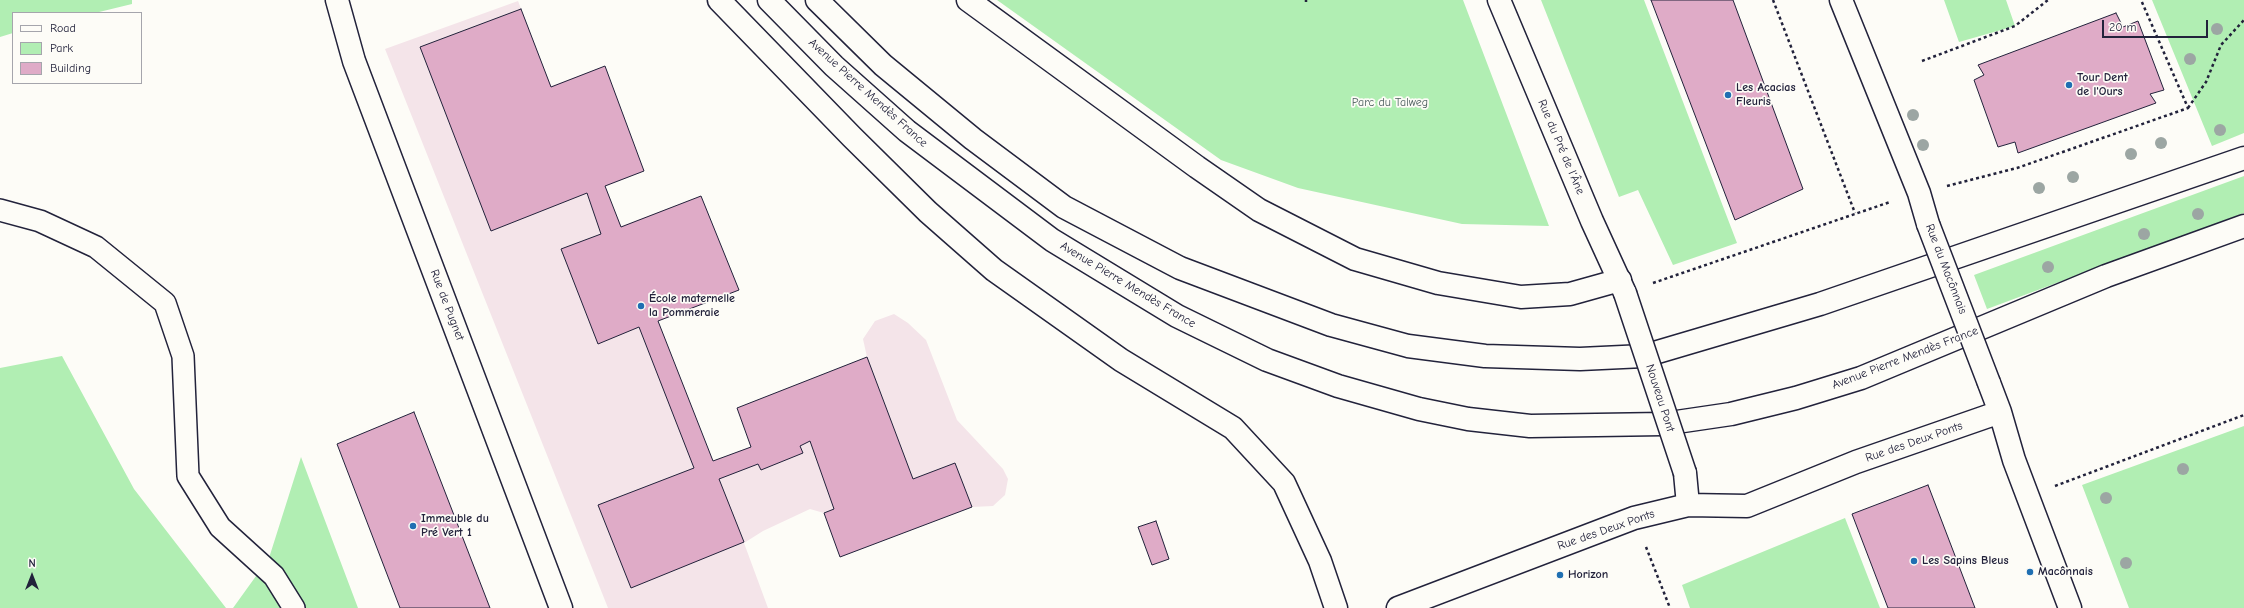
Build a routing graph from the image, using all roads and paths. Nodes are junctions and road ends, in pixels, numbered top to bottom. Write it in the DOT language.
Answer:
graph roads {
  1 [pos="337,0"];
  2 [pos="719,0"];
  3 [pos="769,0"];
  4 [pos="817,0"];
  5 [pos="968,0"];
  6 [pos="1499,0"];
  7 [pos="1773,0"];
  8 [pos="1841,0"];
  9 [pos="2048,0"];
  10 [pos="2141,0"];
  11 [pos="2244,20"];
  12 [pos="1922,61"];
  13 [pos="2188,108"];
  14 [pos="2244,158"];
  15 [pos="1919,193"];
  16 [pos="0,210"];
  17 [pos="1855,212"];
  18 [pos="2244,226"];
  19 [pos="1652,284"];
  20 [pos="1622,286"];
  21 [pos="2000,412"];
  22 [pos="2244,415"];
  23 [pos="2028,496"];
  24 [pos="1688,505"];
  25 [pos="1634,518"];
  26 [pos="294,608"];
  27 [pos="561,608"];
  28 [pos="1336,608"];
  29 [pos="1398,608"];
  30 [pos="1670,608"];
  31 [pos="2070,608"];
  1 -- 27 [label="main road, Rue de Pugnet"];
  2 -- 28 [label="main road"];
  3 -- 18 [label="main road, Avenue Pierre Mendès France"];
  4 -- 14 [label="main road"];
  5 -- 20 [label="main road"];
  6 -- 20 [label="main road, Rue du Pré de l'Âne"];
  7 -- 17 [label="path"];
  8 -- 15 [label="main road, Rue du Macônnais"];
  9 -- 12 [label="path"];
  10 -- 13 [label="path"];
  11 -- 13 [label="path"];
  13 -- 15 [label="path"];
  15 -- 17 [label="path"];
  15 -- 21 [label="main road, Rue du Macônnais, bridge"];
  16 -- 26 [label="lane"];
  17 -- 19 [label="path"];
  20 -- 24 [label="main road, Nouveau Pont, bridge"];
  21 -- 23 [label="main road, Rue du Macônnais"];
  21 -- 24 [label="main road, Rue des Deux Ponts"];
  22 -- 23 [label="path"];
  23 -- 31 [label="main road, Rue du Macônnais"];
  24 -- 25 [label="main road, Rue des Deux Ponts"];
  25 -- 29 [label="main road, Rue des Deux Ponts"];
  25 -- 30 [label="path"];
}
